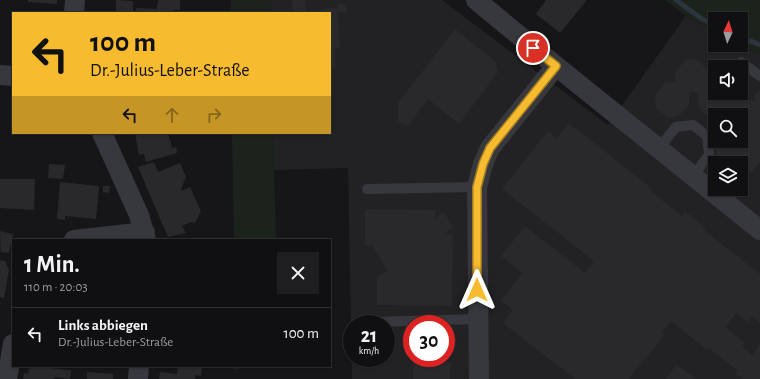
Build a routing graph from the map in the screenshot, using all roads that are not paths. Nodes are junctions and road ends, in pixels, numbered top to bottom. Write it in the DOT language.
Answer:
graph roads {
  1 [pos="75,0"];
  2 [pos="476,0"];
  3 [pos="74,12"];
  4 [pos="556,66"];
  5 [pos="748,67"];
  6 [pos="0,75"];
  7 [pos="12,76"];
  8 [pos="760,76"];
  9 [pos="102,134"];
  10 [pos="659,148"];
  11 [pos="693,176"];
  12 [pos="477,187"];
  13 [pos="367,189"];
  14 [pos="758,224"];
  15 [pos="145,236"];
  16 [pos="92,239"];
  17 [pos="478,319"];
  18 [pos="395,321"];
  19 [pos="12,350"];
  20 [pos="139,367"];
  21 [pos="7,379"];
  22 [pos="138,379"];
  23 [pos="479,379"];
  1 -- 3 [label="street"];
  2 -- 4 [label="street"];
  4 -- 10 [label="street"];
  4 -- 12 [label="street"];
  5 -- 8 [label="lane"];
  6 -- 7 [label="street"];
  9 -- 15 [label="street"];
  10 -- 11 [label="street"];
  10 -- 11 [label="lane"];
  11 -- 14 [label="street"];
  12 -- 13 [label="lane"];
  12 -- 17 [label="street"];
  15 -- 16 [label="street"];
  17 -- 18 [label="lane"];
  17 -- 23 [label="street"];
  19 -- 21 [label="street"];
  20 -- 22 [label="street"];
}
